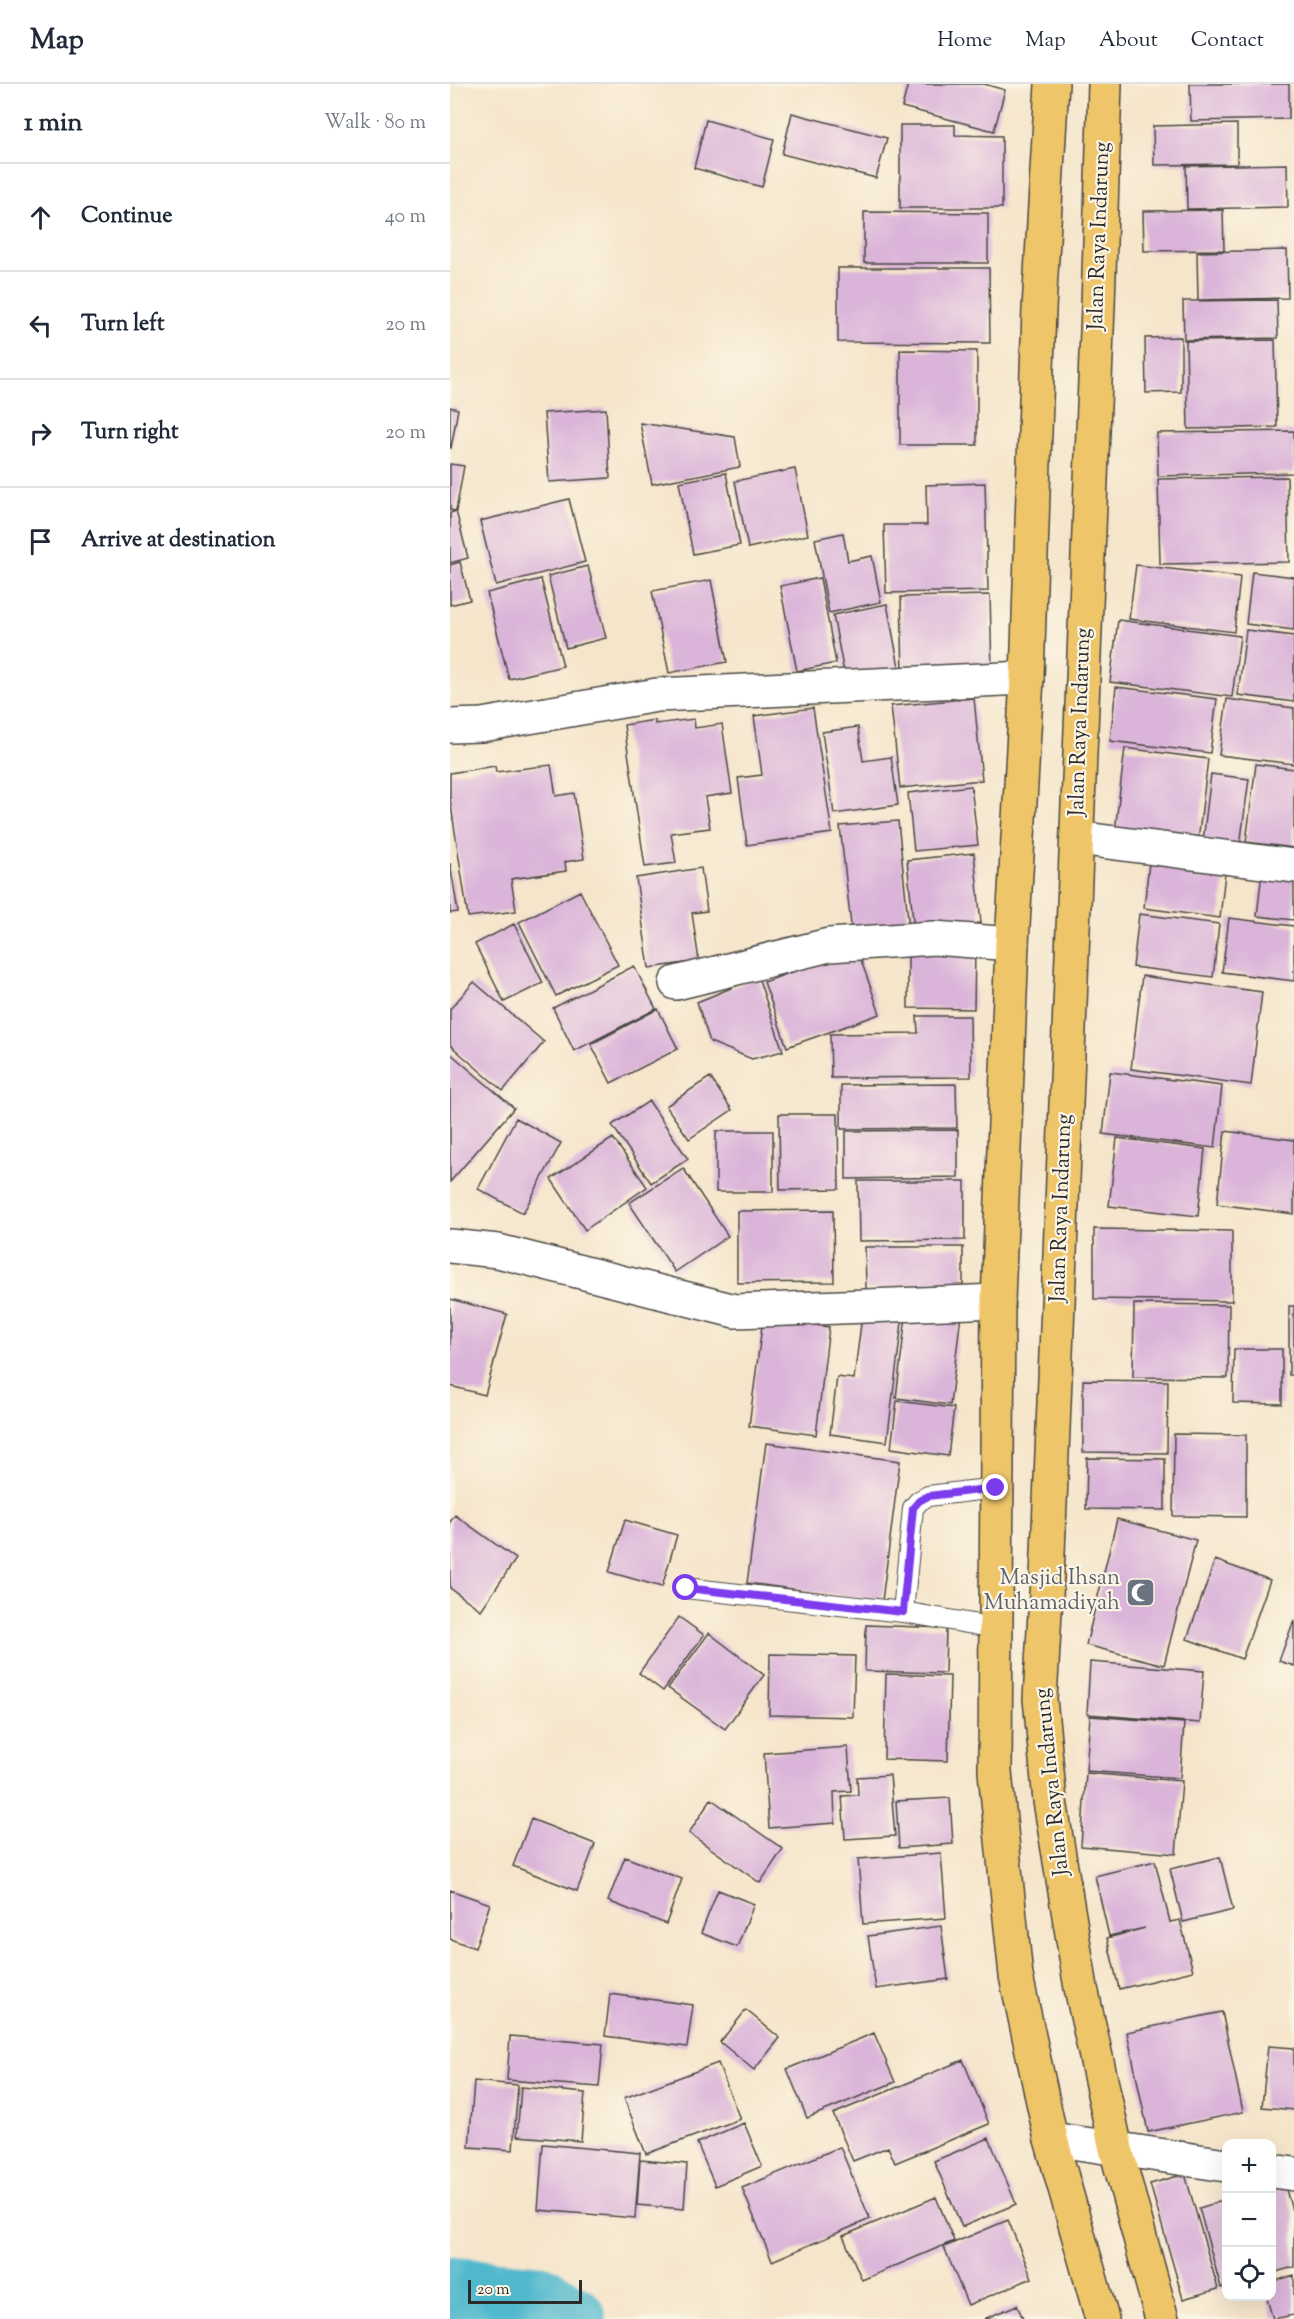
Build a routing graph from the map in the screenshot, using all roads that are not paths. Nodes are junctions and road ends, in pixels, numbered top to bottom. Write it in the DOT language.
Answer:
graph roads {
  1 [pos="1052,84"];
  2 [pos="1105,84"];
  3 [pos="1027,678"];
  4 [pos="450,726"];
  5 [pos="1077,838"];
  6 [pos="1294,866"];
  7 [pos="1012,944"];
  8 [pos="676,983"];
  9 [pos="450,1246"];
  10 [pos="998,1300"];
  11 [pos="996,1488"];
  12 [pos="686,1588"];
  13 [pos="903,1612"];
  14 [pos="996,1628"];
  15 [pos="1051,2139"];
  16 [pos="1116,2150"];
  17 [pos="1222,2164"];
  18 [pos="1276,2172"];
  19 [pos="1294,2174"];
  20 [pos="1102,2319"];
  21 [pos="1162,2319"];
  1 -- 3 [label="highway"];
  2 -- 5 [label="highway, Jalan Raya Indarung"];
  3 -- 4 [label="street"];
  3 -- 7 [label="highway"];
  5 -- 6 [label="street"];
  5 -- 16 [label="highway, Jalan Raya Indarung"];
  7 -- 8 [label="street"];
  7 -- 10 [label="highway"];
  9 -- 10 [label="street"];
  10 -- 11 [label="highway"];
  11 -- 13 [label="lane"];
  11 -- 14 [label="highway"];
  12 -- 13 [label="lane"];
  13 -- 14 [label="lane"];
  14 -- 15 [label="highway"];
  15 -- 16 [label="street"];
  15 -- 20 [label="highway"];
  16 -- 17 [label="street"];
  16 -- 21 [label="highway, Jalan Raya Indarung"];
  18 -- 19 [label="street"];
}
